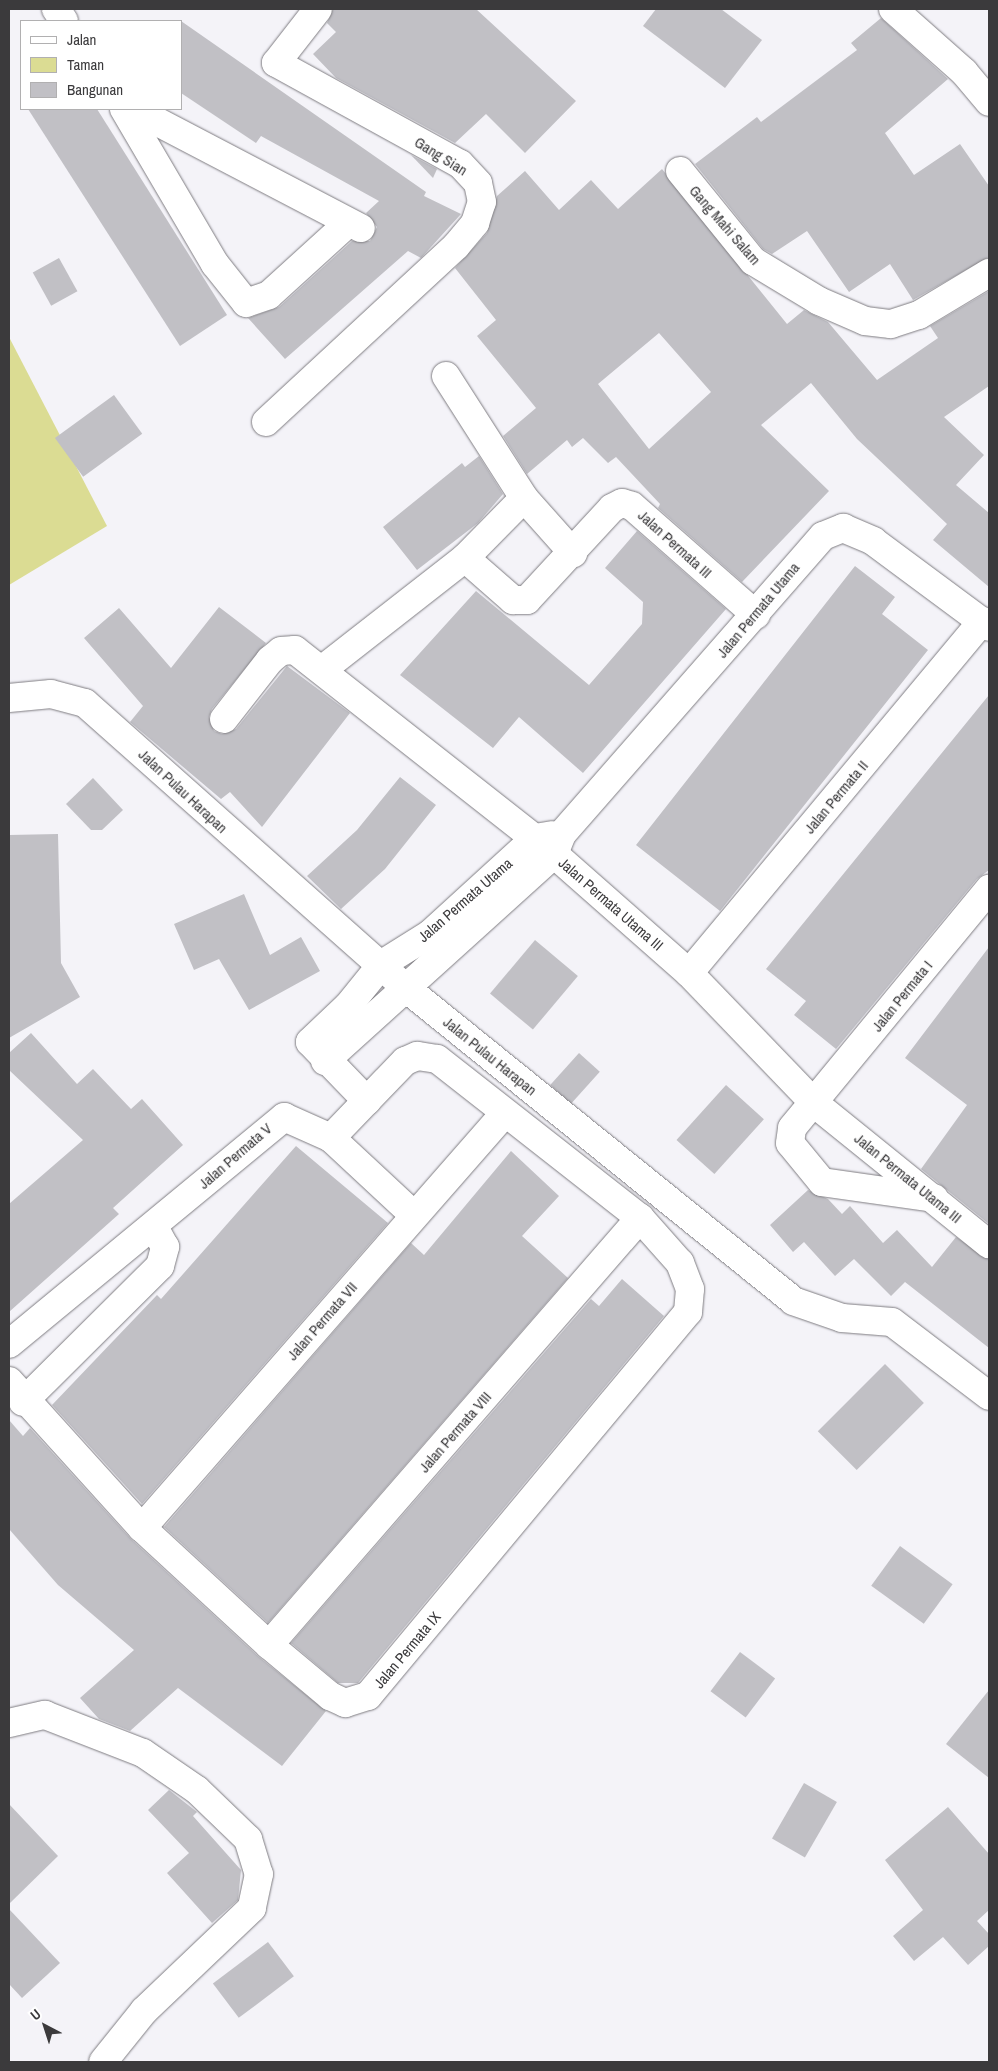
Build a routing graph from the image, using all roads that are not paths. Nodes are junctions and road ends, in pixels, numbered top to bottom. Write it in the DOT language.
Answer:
graph roads {
  1 [pos="56,9"];
  2 [pos="318,9"];
  3 [pos="893,9"];
  4 [pos="63,20"];
  5 [pos="989,102"];
  6 [pos="125,110"];
  7 [pos="135,110"];
  8 [pos="680,171"];
  9 [pos="989,273"];
  10 [pos="446,376"];
  11 [pos="266,422"];
  12 [pos="524,498"];
  13 [pos="573,553"];
  14 [pos="465,558"];
  15 [pos="756,615"];
  16 [pos="986,624"];
  17 [pos="323,669"];
  18 [pos="9,698"];
  19 [pos="224,720"];
  20 [pos="550,842"];
  21 [pos="989,889"];
  22 [pos="382,964"];
  23 [pos="690,973"];
  24 [pos="407,989"];
  25 [pos="317,1052"];
  26 [pos="367,1101"];
  27 [pos="814,1103"];
  28 [pos="503,1115"];
  29 [pos="331,1138"];
  30 [pos="934,1198"];
  31 [pos="414,1215"];
  32 [pos="640,1218"];
  33 [pos="154,1227"];
  34 [pos="989,1244"];
  35 [pos="9,1344"];
  36 [pos="16,1392"];
  37 [pos="989,1396"];
  38 [pos="142,1528"];
  39 [pos="268,1645"];
  40 [pos="9,1723"];
  41 [pos="103,2062"];
  1 -- 4 [label="street"];
  2 -- 11 [label="street, Gang Sian"];
  3 -- 5 [label="street"];
  6 -- 7 [label="street"];
  8 -- 9 [label="street, Gang Mahi Salam"];
  10 -- 12 [label="street"];
  12 -- 13 [label="street"];
  12 -- 14 [label="street"];
  13 -- 14 [label="street, Jalan Permata III"];
  13 -- 15 [label="street, Jalan Permata III"];
  14 -- 17 [label="street"];
  15 -- 16 [label="street, Jalan Permata Utama"];
  15 -- 20 [label="street, Jalan Permata Utama"];
  16 -- 23 [label="street, Jalan Permata II"];
  17 -- 19 [label="street, Jalan Permata Utama III"];
  17 -- 20 [label="street, Jalan Permata Utama III"];
  18 -- 22 [label="street, Jalan Pulau Harapan"];
  20 -- 22 [label="street, Jalan Permata Utama"];
  20 -- 23 [label="street, Jalan Permata Utama III"];
  20 -- 24 [label="street, Jalan Permata Utama"];
  21 -- 27 [label="street, Jalan Permata I"];
  22 -- 24 [label="street, Jalan Pulau Harapan"];
  22 -- 25 [label="street, Jalan Permata Utama"];
  23 -- 27 [label="street, Jalan Permata Utama III"];
  24 -- 25 [label="street, Jalan Permata Utama"];
  24 -- 37 [label="street, Jalan Pulau Harapan"];
  25 -- 26 [label="street"];
  26 -- 28 [label="street, Jalan Permata IX"];
  26 -- 29 [label="street"];
  27 -- 30 [label="street, Jalan Permata Utama III"];
  27 -- 30 [label="street"];
  28 -- 31 [label="street, Jalan Permata VII"];
  28 -- 32 [label="street, Jalan Permata IX"];
  29 -- 31 [label="street, Jalan Permata V"];
  29 -- 33 [label="street, Jalan Permata V"];
  30 -- 34 [label="street, Jalan Permata Utama III"];
  31 -- 38 [label="street, Jalan Permata VII"];
  32 -- 39 [label="street, Jalan Permata VIII"];
  32 -- 39 [label="street, Jalan Permata IX"];
  33 -- 35 [label="street, Jalan Permata V"];
  33 -- 36 [label="street"];
  36 -- 38 [label="street, Jalan Permata IX"];
  38 -- 39 [label="street, Jalan Permata IX"];
  40 -- 41 [label="street"];
}
